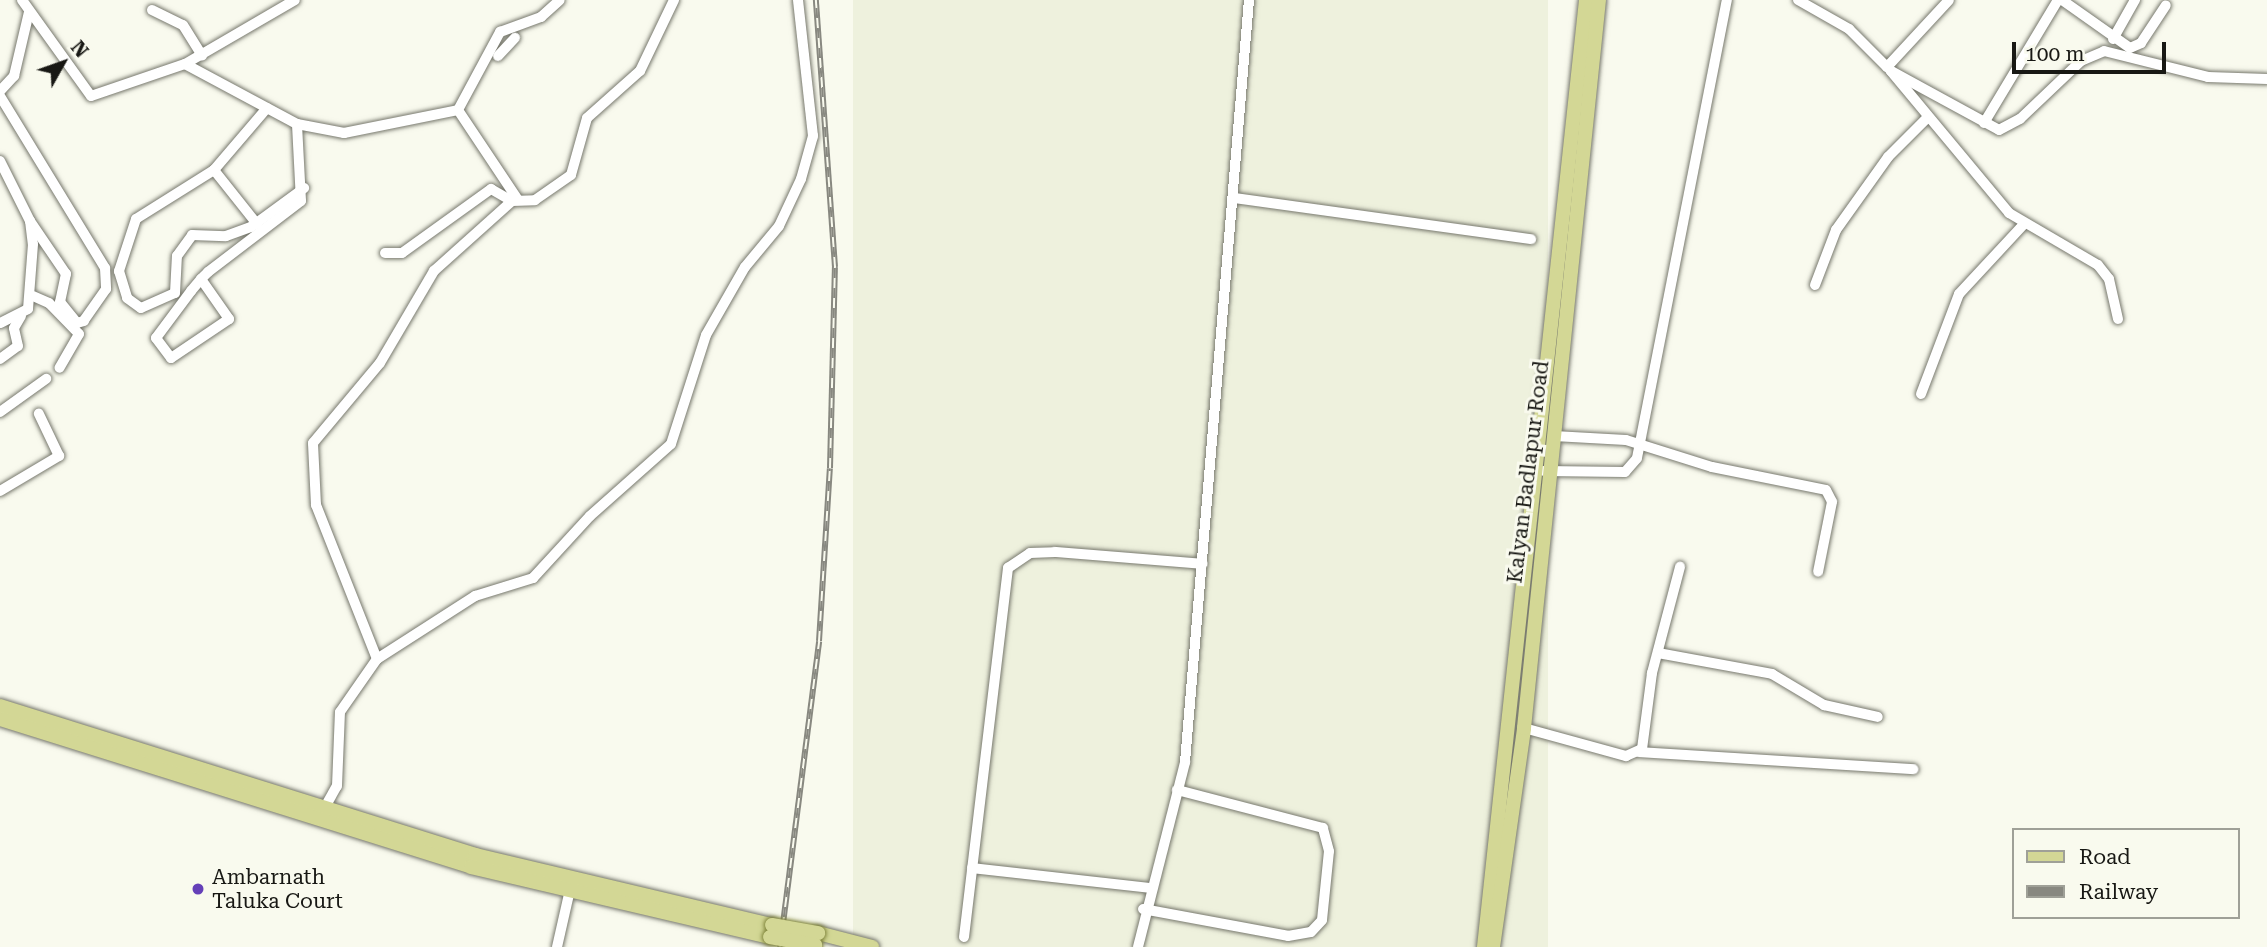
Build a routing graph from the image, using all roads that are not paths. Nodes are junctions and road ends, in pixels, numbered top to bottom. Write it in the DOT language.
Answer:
graph roads {
  1 [pos="22,0"];
  2 [pos="295,0"];
  3 [pos="560,0"];
  4 [pos="674,0"];
  5 [pos="798,0"];
  6 [pos="1250,0"];
  7 [pos="1586,0"];
  8 [pos="1598,0"];
  9 [pos="1727,0"];
  10 [pos="1798,0"];
  11 [pos="1949,0"];
  12 [pos="2060,0"];
  13 [pos="2135,0"];
  14 [pos="2166,5"];
  15 [pos="152,10"];
  16 [pos="29,12"];
  17 [pos="515,38"];
  18 [pos="2113,40"];
  19 [pos="496,52"];
  20 [pos="202,56"];
  21 [pos="185,64"];
  22 [pos="504,66"];
  23 [pos="1889,69"];
  24 [pos="1584,70"];
  25 [pos="2267,79"];
  26 [pos="0,94"];
  27 [pos="267,108"];
  28 [pos="458,110"];
  29 [pos="1927,118"];
  30 [pos="1984,123"];
  31 [pos="297,124"];
  32 [pos="0,161"];
  33 [pos="214,170"];
  34 [pos="304,188"];
  35 [pos="1234,198"];
  36 [pos="515,200"];
  37 [pos="30,220"];
  38 [pos="257,224"];
  39 [pos="2024,224"];
  40 [pos="1531,239"];
  41 [pos="385,253"];
  42 [pos="201,279"];
  43 [pos="1815,285"];
  44 [pos="33,296"];
  45 [pos="21,316"];
  46 [pos="2118,319"];
  47 [pos="0,323"];
  48 [pos="1548,351"];
  49 [pos="1563,352"];
  50 [pos="0,359"];
  51 [pos="58,368"];
  52 [pos="46,379"];
  53 [pos="1921,394"];
  54 [pos="0,412"];
  55 [pos="39,414"];
  56 [pos="1554,436"];
  57 [pos="1642,444"];
  58 [pos="1542,471"];
  59 [pos="0,491"];
  60 [pos="1203,564"];
  61 [pos="1680,567"];
  62 [pos="1818,572"];
  63 [pos="1658,653"];
  64 [pos="377,659"];
  65 [pos="0,706"];
  66 [pos="1878,717"];
  67 [pos="0,719"];
  68 [pos="1524,728"];
  69 [pos="1639,752"];
  70 [pos="1913,769"];
  71 [pos="1509,787"];
  72 [pos="1177,790"];
  73 [pos="322,815"];
  74 [pos="971,868"];
  75 [pos="1149,888"];
  76 [pos="569,894"];
  77 [pos="1143,909"];
  78 [pos="771,931"];
  79 [pos="964,937"];
  80 [pos="819,942"];
  81 [pos="557,947"];
  82 [pos="872,947"];
  83 [pos="1138,947"];
  84 [pos="1484,947"];
  85 [pos="1493,947"];
  1 -- 16 [label="street"];
  2 -- 20 [label="street"];
  3 -- 19 [label="street"];
  4 -- 36 [label="street"];
  5 -- 64 [label="street"];
  6 -- 35 [label="street"];
  7 -- 24 [label="main road, Kalyan Badlapur Road"];
  8 -- 24 [label="main road, Kalyan Badlapur Road"];
  9 -- 57 [label="street"];
  10 -- 23 [label="street"];
  11 -- 23 [label="street"];
  12 -- 18 [label="street"];
  12 -- 30 [label="street"];
  13 -- 18 [label="street"];
  14 -- 18 [label="street"];
  15 -- 20 [label="street"];
  16 -- 21 [label="street"];
  16 -- 26 [label="street"];
  17 -- 19 [label="street"];
  19 -- 22 [label="street"];
  19 -- 28 [label="street"];
  20 -- 21 [label="street"];
  21 -- 27 [label="street"];
  23 -- 29 [label="street"];
  23 -- 30 [label="street"];
  24 -- 48 [label="main road, Kalyan Badlapur Road"];
  24 -- 49 [label="main road, Kalyan Badlapur Road"];
  25 -- 30 [label="street"];
  26 -- 37 [label="street"];
  27 -- 31 [label="street"];
  27 -- 33 [label="street"];
  28 -- 31 [label="street"];
  28 -- 36 [label="street"];
  29 -- 39 [label="street"];
  29 -- 43 [label="street"];
  31 -- 34 [label="street"];
  32 -- 37 [label="street"];
  33 -- 38 [label="street"];
  33 -- 38 [label="street"];
  34 -- 38 [label="street"];
  34 -- 42 [label="street"];
  35 -- 40 [label="street"];
  35 -- 60 [label="street"];
  36 -- 41 [label="street"];
  36 -- 64 [label="street"];
  37 -- 44 [label="street"];
  39 -- 46 [label="street"];
  39 -- 53 [label="street"];
  42 -- 42 [label="street"];
  44 -- 45 [label="street"];
  44 -- 51 [label="street"];
  45 -- 47 [label="street"];
  45 -- 50 [label="street"];
  48 -- 49 [label="main road"];
  48 -- 58 [label="main road, Kalyan Badlapur Road"];
  49 -- 56 [label="main road, Kalyan Badlapur Road"];
  52 -- 54 [label="street"];
  55 -- 59 [label="street"];
  56 -- 57 [label="street"];
  56 -- 58 [label="main road, Kalyan Badlapur Road"];
  57 -- 58 [label="street"];
  57 -- 62 [label="street"];
  58 -- 68 [label="main road, Kalyan Badlapur Road"];
  58 -- 71 [label="main road, Kalyan Badlapur Road"];
  60 -- 72 [label="street"];
  60 -- 74 [label="street"];
  61 -- 63 [label="street"];
  63 -- 66 [label="street"];
  63 -- 69 [label="street"];
  64 -- 73 [label="street"];
  65 -- 73 [label="main road"];
  67 -- 73 [label="main road"];
  68 -- 69 [label="street"];
  68 -- 71 [label="main road, Kalyan Badlapur Road"];
  69 -- 70 [label="street"];
  71 -- 84 [label="main road, Kalyan Badlapur Road"];
  71 -- 85 [label="main road, Kalyan Badlapur Road"];
  72 -- 75 [label="street"];
  72 -- 77 [label="street"];
  73 -- 76 [label="main road"];
  73 -- 78 [label="main road"];
  74 -- 75 [label="street"];
  74 -- 79 [label="street"];
  75 -- 77 [label="street"];
  76 -- 78 [label="main road"];
  76 -- 81 [label="street"];
  77 -- 83 [label="street"];
  78 -- 80 [label="main road, bridge"];
  80 -- 82 [label="main road"];
}
